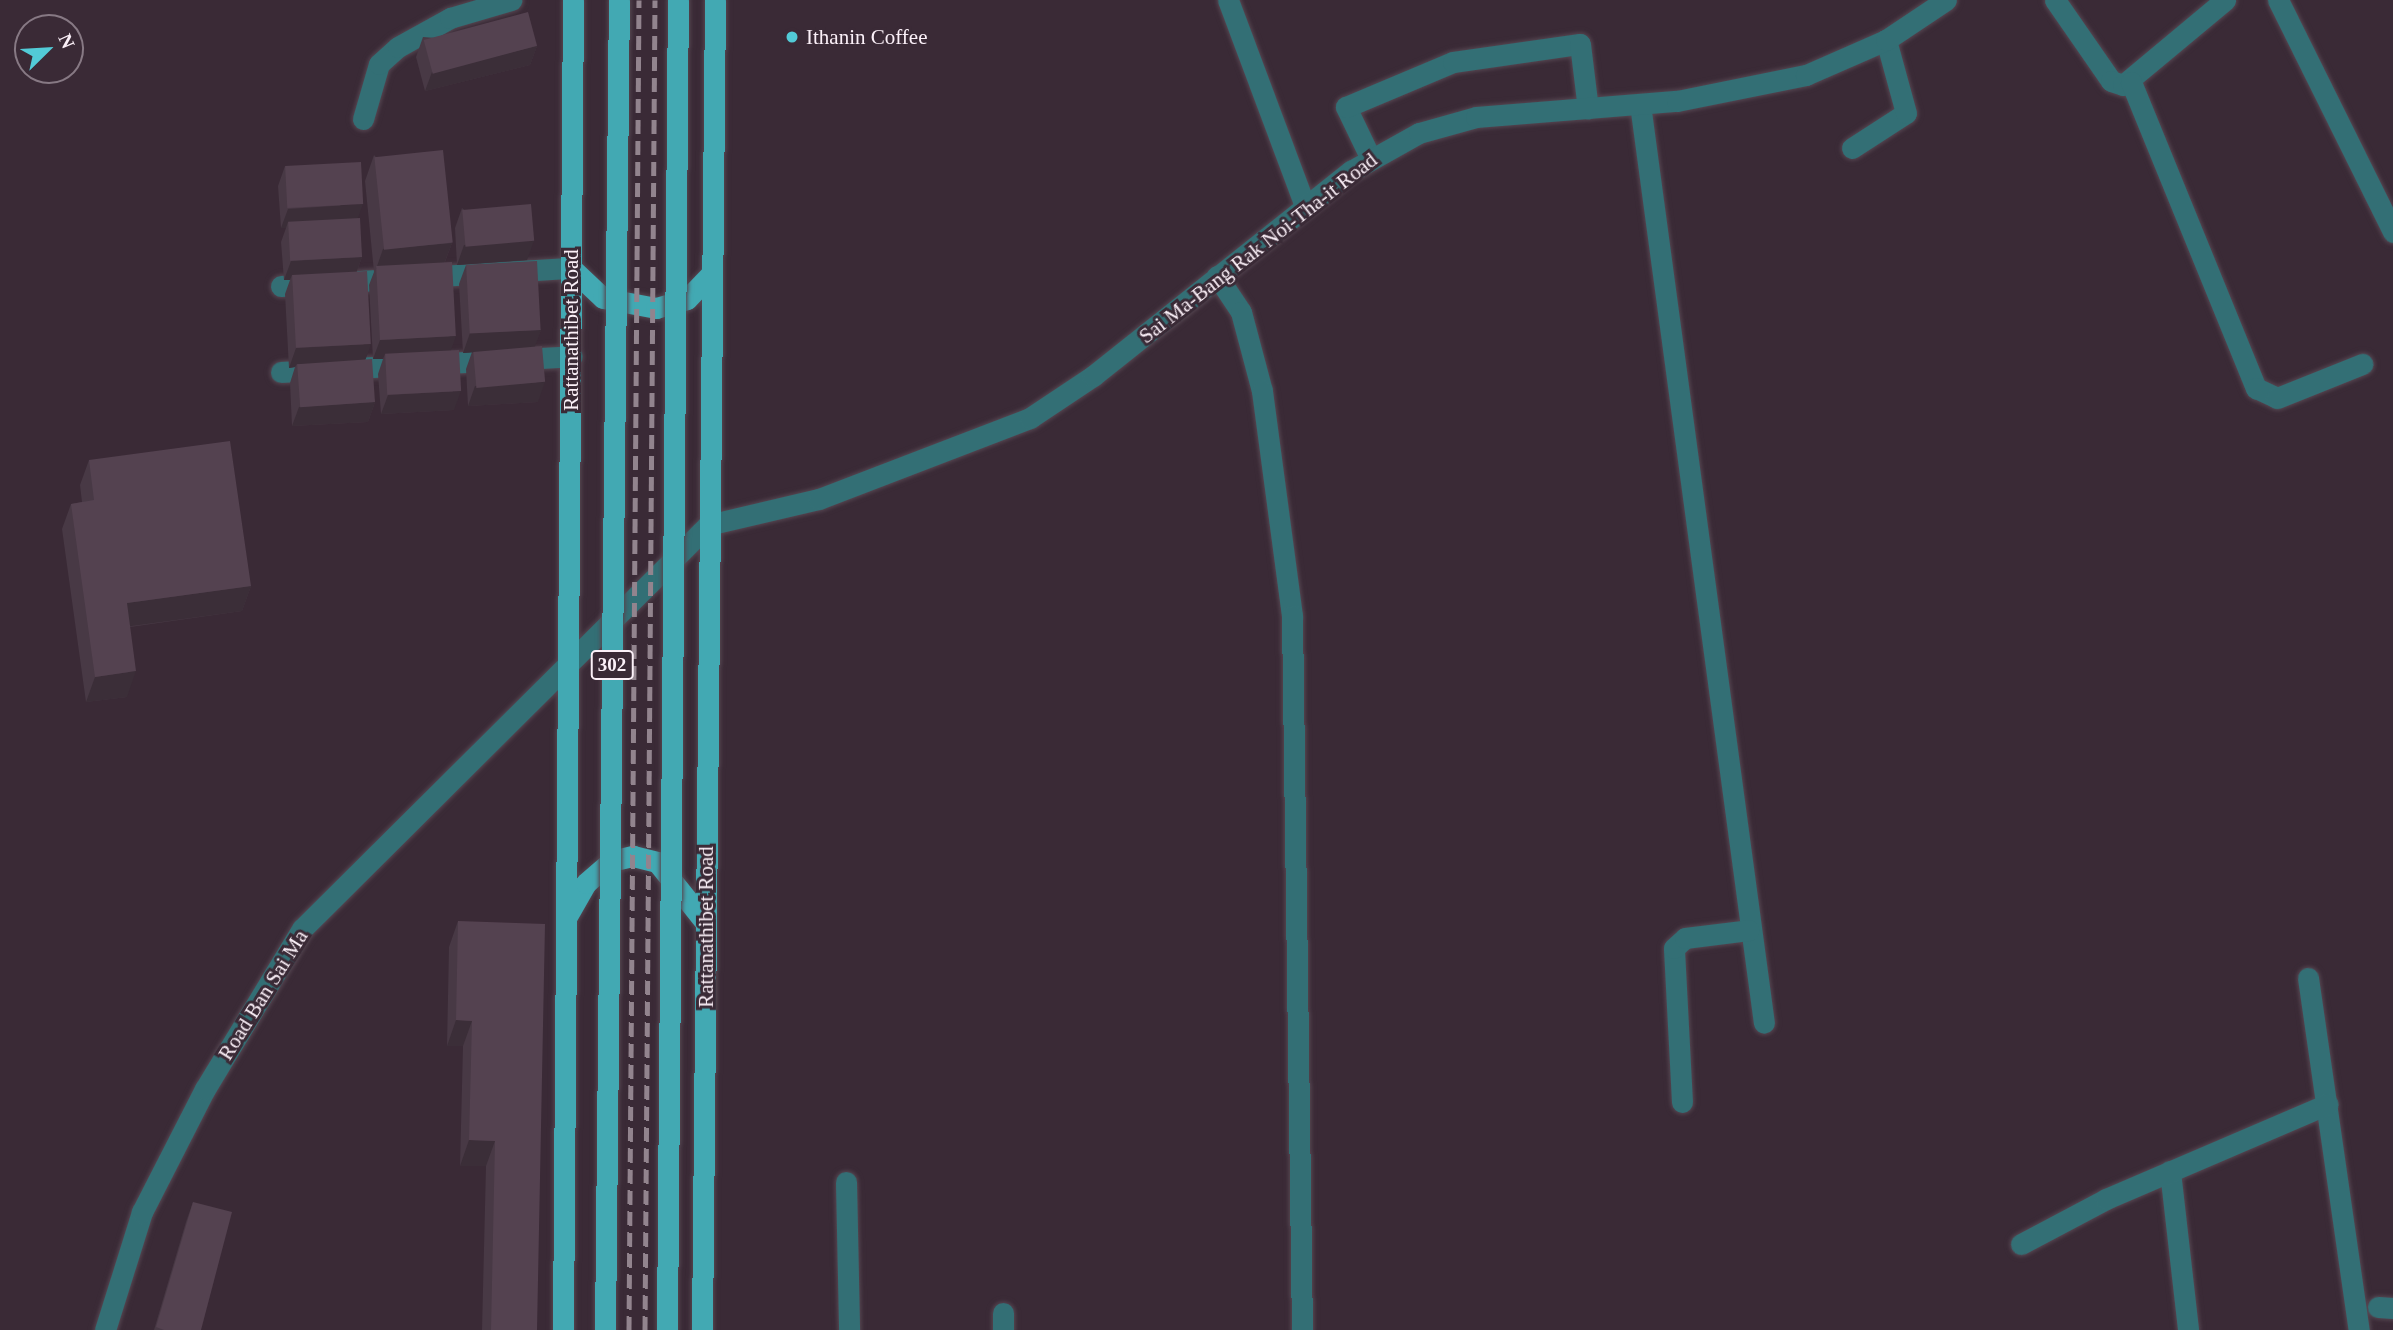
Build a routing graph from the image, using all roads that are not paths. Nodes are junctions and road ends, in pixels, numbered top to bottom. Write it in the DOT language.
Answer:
graph roads {
  1 [pos="511,0"];
  2 [pos="573,0"];
  3 [pos="619,0"];
  4 [pos="678,0"];
  5 [pos="715,0"];
  6 [pos="1228,0"];
  7 [pos="1946,0"];
  8 [pos="2055,0"];
  9 [pos="2225,0"];
  10 [pos="2277,0"];
  11 [pos="1886,40"];
  12 [pos="2132,82"];
  13 [pos="1640,104"];
  14 [pos="1588,109"];
  15 [pos="363,119"];
  16 [pos="1852,148"];
  17 [pos="1371,159"];
  18 [pos="1305,206"];
  19 [pos="2393,232"];
  20 [pos="571,268"];
  21 [pos="710,274"];
  22 [pos="1217,276"];
  23 [pos="281,286"];
  24 [pos="572,356"];
  25 [pos="2362,365"];
  26 [pos="281,372"];
  27 [pos="708,524"];
  28 [pos="569,660"];
  29 [pos="565,920"];
  30 [pos="705,922"];
  31 [pos="1749,930"];
  32 [pos="2308,978"];
  33 [pos="1764,1023"];
  34 [pos="1682,1102"];
  35 [pos="2328,1104"];
  36 [pos="2170,1171"];
  37 [pos="846,1182"];
  38 [pos="2021,1244"];
  39 [pos="105,1330"];
  40 [pos="563,1330"];
  41 [pos="605,1330"];
  42 [pos="667,1330"];
  43 [pos="702,1330"];
  44 [pos="849,1330"];
  45 [pos="1302,1330"];
  46 [pos="2188,1330"];
  47 [pos="2359,1330"];
  1 -- 15 [label="street"];
  2 -- 20 [label="main road, Rattanathibet Road / 302"];
  3 -- 41 [label="main road, Rattanathibet Road / 302, bridge"];
  4 -- 42 [label="main road, Rattanathibet Road, bridge"];
  5 -- 21 [label="main road, Rattanathibet Road"];
  6 -- 18 [label="street"];
  7 -- 11 [label="street, Sai Ma-Bang Rak Noi-Tha-it Road"];
  8 -- 12 [label="street"];
  9 -- 12 [label="street"];
  10 -- 19 [label="street"];
  11 -- 13 [label="street, Sai Ma-Bang Rak Noi-Tha-it Road"];
  11 -- 16 [label="street"];
  12 -- 25 [label="street"];
  13 -- 14 [label="street, Sai Ma-Bang Rak Noi-Tha-it Road"];
  13 -- 31 [label="street"];
  14 -- 17 [label="street, Sai Ma-Bang Rak Noi-Tha-it Road"];
  14 -- 17 [label="street"];
  17 -- 18 [label="street, Sai Ma-Bang Rak Noi-Tha-it Road"];
  18 -- 22 [label="street, Sai Ma-Bang Rak Noi-Tha-it Road"];
  20 -- 21 [label="main road"];
  20 -- 23 [label="street"];
  20 -- 24 [label="main road, Rattanathibet Road / 302"];
  21 -- 27 [label="main road, Rattanathibet Road"];
  22 -- 27 [label="street, Sai Ma-Bang Rak Noi-Tha-it Road"];
  22 -- 45 [label="street"];
  24 -- 26 [label="street"];
  24 -- 28 [label="main road, Rattanathibet Road / 302"];
  27 -- 28 [label="street, 302"];
  27 -- 30 [label="main road, Rattanathibet Road"];
  28 -- 29 [label="main road, Rattanathibet Road / 302"];
  28 -- 39 [label="street, Road Ban Sai Ma"];
  29 -- 30 [label="main road"];
  29 -- 40 [label="main road, Rattanathibet Road / 302"];
  30 -- 43 [label="main road, Rattanathibet Road"];
  31 -- 33 [label="street"];
  31 -- 34 [label="street"];
  32 -- 35 [label="street"];
  35 -- 36 [label="street"];
  35 -- 47 [label="street"];
  36 -- 38 [label="street"];
  36 -- 46 [label="street"];
  37 -- 44 [label="street"];
}
